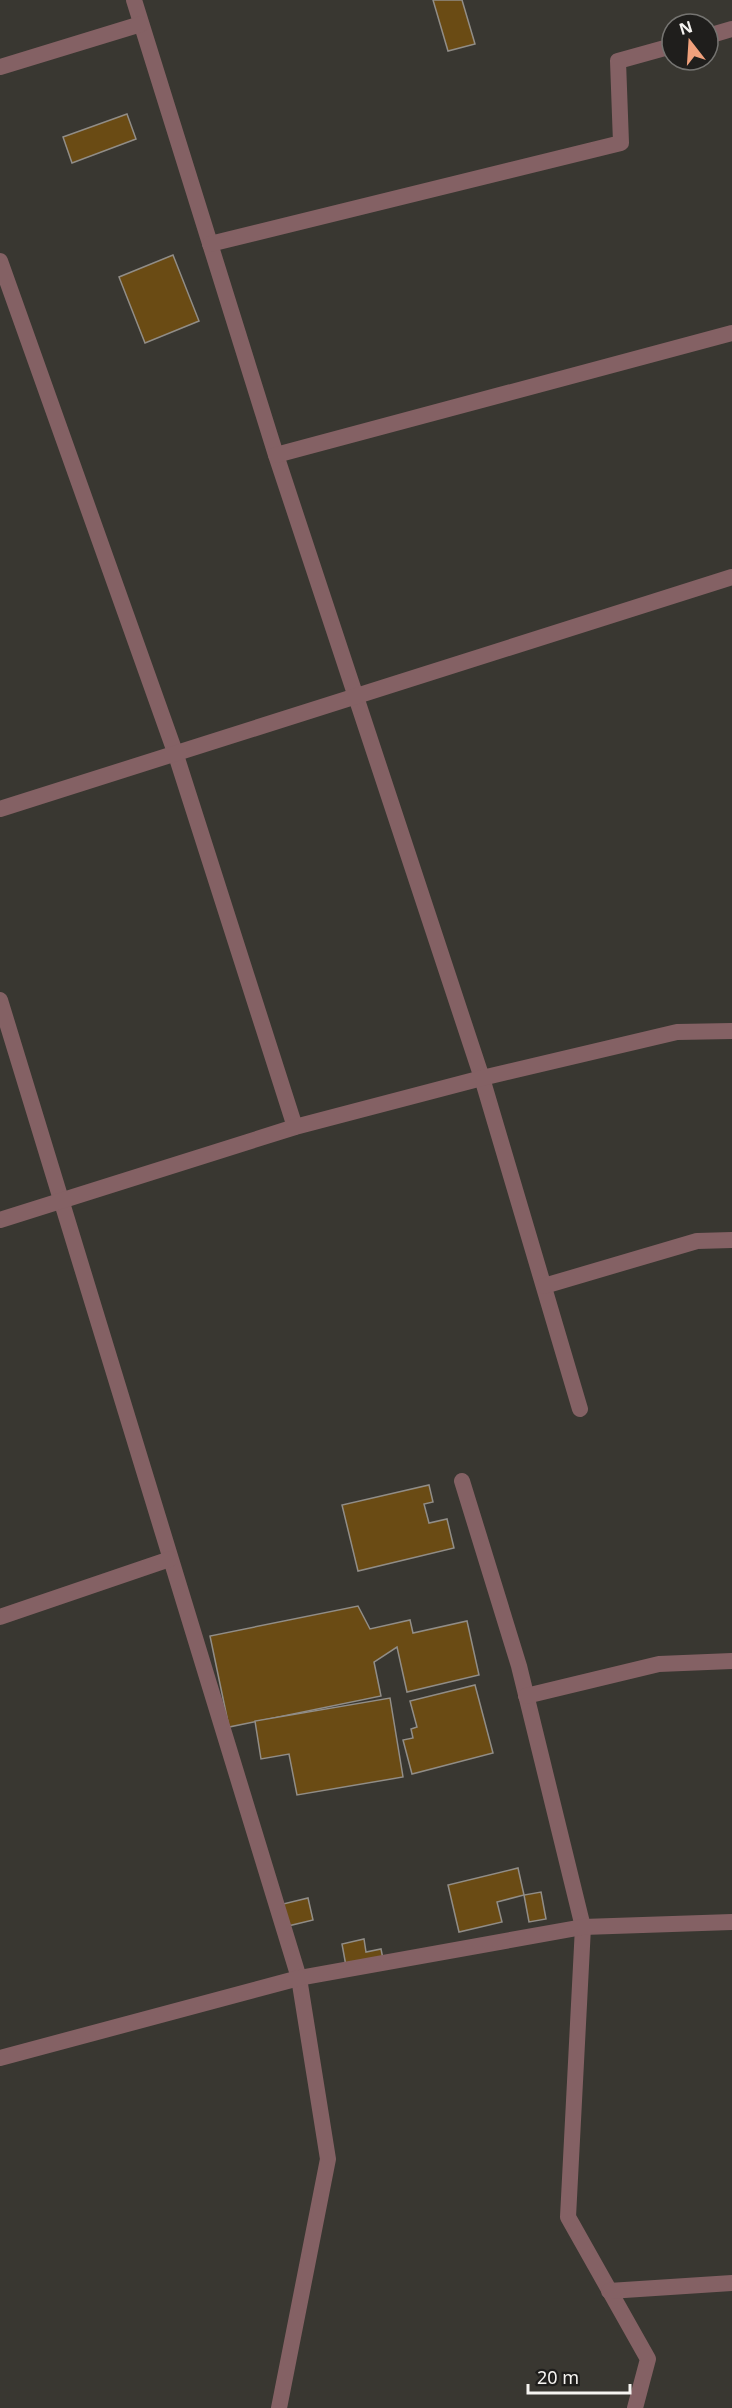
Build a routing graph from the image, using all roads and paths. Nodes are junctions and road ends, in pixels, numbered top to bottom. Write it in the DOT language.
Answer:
graph roads {
  1 [pos="134,0"];
  2 [pos="141,24"];
  3 [pos="660,49"];
  4 [pos="0,67"];
  5 [pos="210,244"];
  6 [pos="0,261"];
  7 [pos="732,333"];
  8 [pos="276,455"];
  9 [pos="732,577"];
  10 [pos="358,695"];
  11 [pos="175,752"];
  12 [pos="0,809"];
  13 [pos="0,1000"];
  14 [pos="732,1031"];
  15 [pos="482,1078"];
  16 [pos="295,1127"];
  17 [pos="60,1200"];
  18 [pos="0,1220"];
  19 [pos="732,1240"];
  20 [pos="544,1286"];
  21 [pos="580,1409"];
  22 [pos="462,1481"];
  23 [pos="170,1558"];
  24 [pos="0,1617"];
  25 [pos="732,1661"];
  26 [pos="526,1696"];
  27 [pos="732,1922"];
  28 [pos="583,1927"];
  29 [pos="299,1978"];
  30 [pos="0,2058"];
  31 [pos="732,2283"];
  32 [pos="609,2291"];
  33 [pos="279,2408"];
  34 [pos="635,2408"];
  1 -- 2 [label="street"];
  2 -- 4 [label="street"];
  2 -- 5 [label="street"];
  3 -- 5 [label="street"];
  5 -- 8 [label="street"];
  6 -- 11 [label="street"];
  7 -- 8 [label="street"];
  8 -- 10 [label="street"];
  9 -- 10 [label="street"];
  10 -- 11 [label="street"];
  10 -- 15 [label="street"];
  11 -- 12 [label="street"];
  11 -- 16 [label="street"];
  13 -- 17 [label="street"];
  14 -- 15 [label="street"];
  15 -- 16 [label="street"];
  15 -- 20 [label="street"];
  16 -- 17 [label="street"];
  17 -- 18 [label="street"];
  17 -- 23 [label="street"];
  19 -- 20 [label="street"];
  20 -- 21 [label="street"];
  22 -- 26 [label="street"];
  23 -- 24 [label="street"];
  23 -- 29 [label="street"];
  25 -- 26 [label="street"];
  26 -- 28 [label="street"];
  27 -- 28 [label="street"];
  28 -- 29 [label="street"];
  28 -- 32 [label="street"];
  29 -- 30 [label="street"];
  29 -- 33 [label="street"];
  31 -- 32 [label="street"];
  32 -- 34 [label="street"];
}
